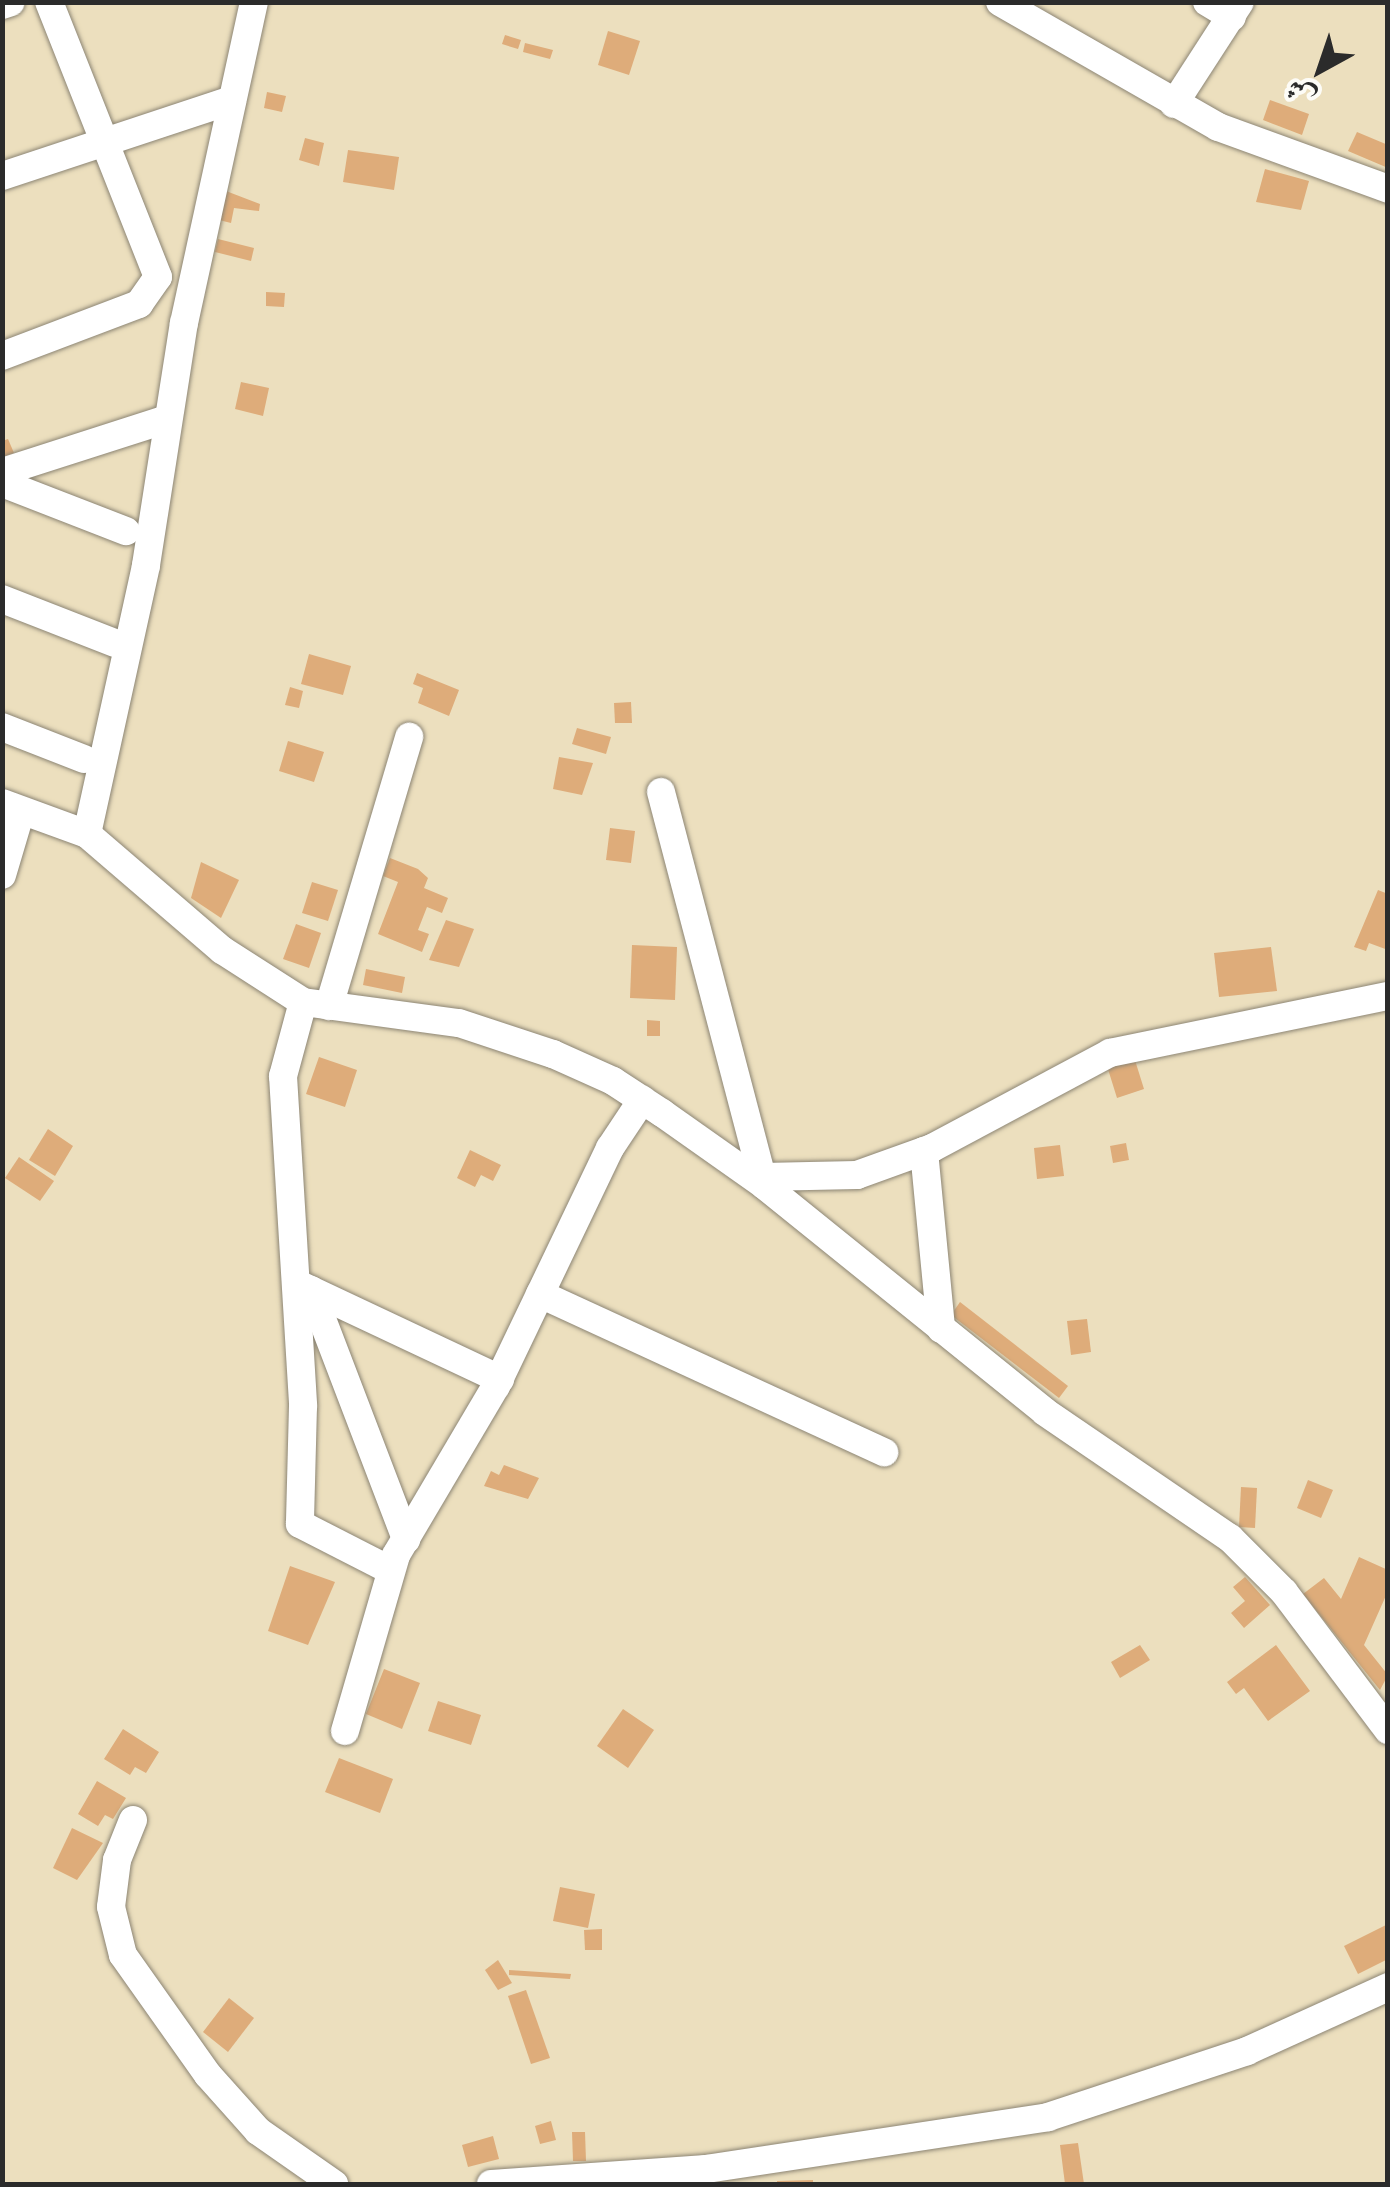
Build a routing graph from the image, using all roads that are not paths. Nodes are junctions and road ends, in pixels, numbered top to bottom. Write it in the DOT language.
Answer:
graph roads {
  1 [pos="11,2"];
  2 [pos="49,2"];
  3 [pos="254,2"];
  4 [pos="1000,2"];
  5 [pos="2,6"];
  6 [pos="1226,7"];
  7 [pos="232,100"];
  8 [pos="1174,104"];
  9 [pos="104,144"];
  10 [pos="2,176"];
  11 [pos="1388,190"];
  12 [pos="2,356"];
  13 [pos="167,419"];
  14 [pos="2,472"];
  15 [pos="2,482"];
  16 [pos="126,531"];
  17 [pos="2,599"];
  18 [pos="115,643"];
  19 [pos="2,727"];
  20 [pos="408,737"];
  21 [pos="84,759"];
  22 [pos="661,792"];
  23 [pos="12,807"];
  24 [pos="87,834"];
  25 [pos="2,875"];
  26 [pos="1388,996"];
  27 [pos="316,1004"];
  28 [pos="642,1100"];
  29 [pos="924,1151"];
  30 [pos="763,1181"];
  31 [pos="305,1287"];
  32 [pos="540,1294"];
  33 [pos="940,1329"];
  34 [pos="500,1378"];
  35 [pos="884,1452"];
  36 [pos="406,1539"];
  37 [pos="390,1570"];
  38 [pos="1388,1730"];
  39 [pos="345,1731"];
  40 [pos="134,1820"];
  41 [pos="1388,1987"];
  42 [pos="334,2184"];
  43 [pos="491,2184"];
  1 -- 5 [label="street"];
  2 -- 9 [label="street"];
  3 -- 7 [label="street"];
  4 -- 8 [label="street"];
  6 -- 8 [label="street"];
  7 -- 9 [label="street"];
  7 -- 13 [label="street"];
  8 -- 11 [label="street"];
  9 -- 10 [label="street"];
  9 -- 12 [label="street"];
  13 -- 14 [label="street"];
  13 -- 24 [label="street"];
  15 -- 16 [label="street"];
  17 -- 18 [label="street"];
  19 -- 21 [label="street"];
  20 -- 27 [label="street"];
  22 -- 30 [label="street"];
  23 -- 24 [label="street"];
  23 -- 25 [label="street"];
  24 -- 27 [label="street"];
  26 -- 29 [label="street"];
  27 -- 28 [label="street"];
  27 -- 31 [label="street"];
  28 -- 30 [label="street"];
  28 -- 32 [label="street"];
  29 -- 30 [label="street"];
  29 -- 33 [label="street"];
  30 -- 33 [label="street"];
  31 -- 34 [label="street"];
  31 -- 36 [label="street"];
  31 -- 37 [label="street"];
  32 -- 34 [label="street"];
  32 -- 35 [label="street"];
  33 -- 38 [label="street"];
  34 -- 36 [label="street"];
  36 -- 37 [label="street"];
  37 -- 39 [label="street"];
  40 -- 42 [label="street"];
  41 -- 43 [label="street"];
}
